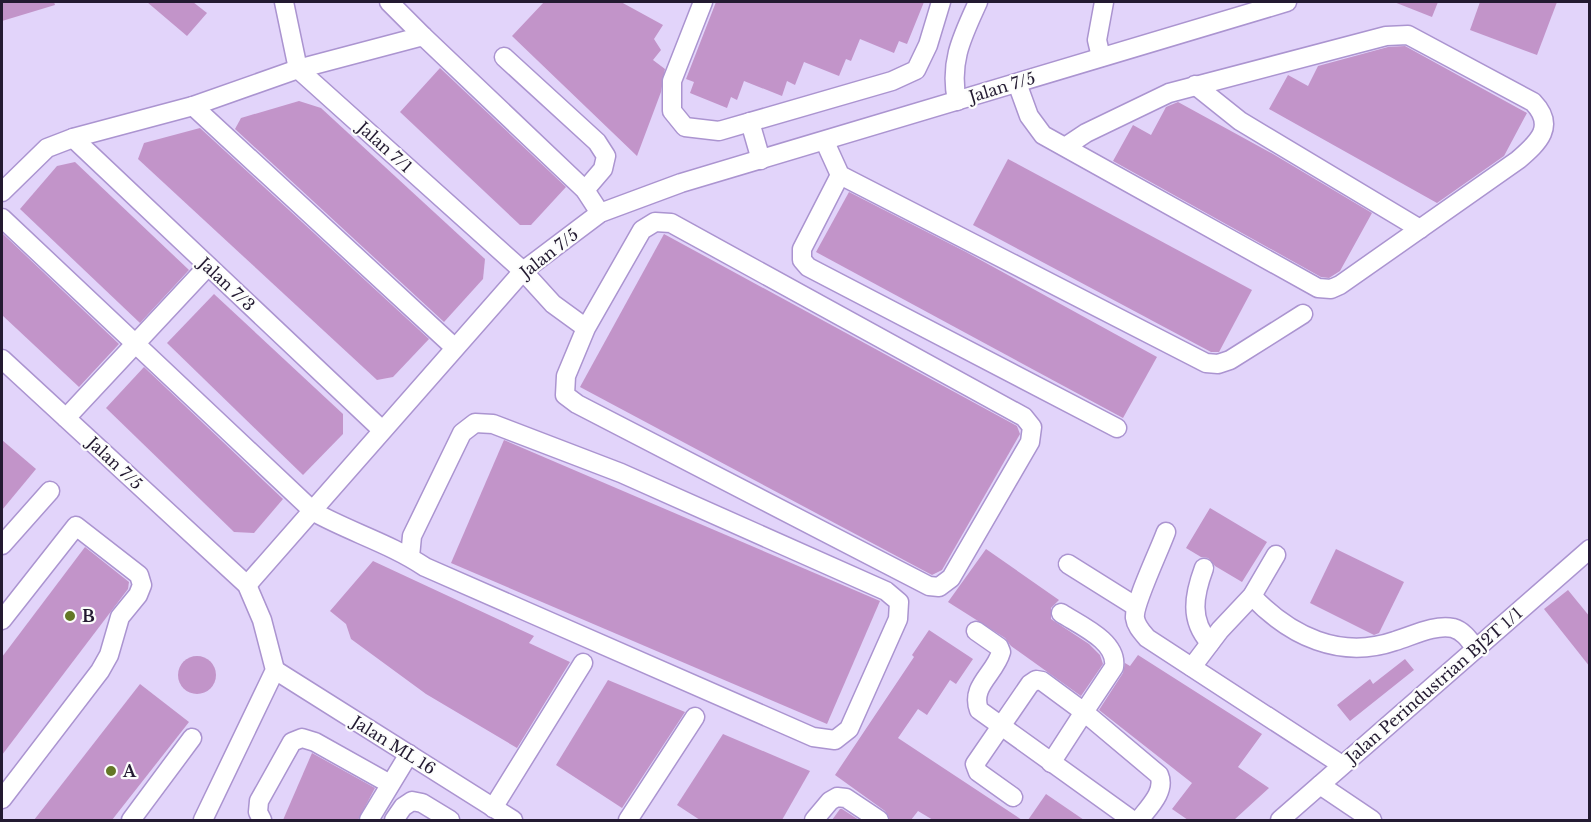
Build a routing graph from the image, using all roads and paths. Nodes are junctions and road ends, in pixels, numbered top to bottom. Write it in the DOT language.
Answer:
graph roads {
  1 [pos="284,2"];
  2 [pos="389,2"];
  3 [pos="703,2"];
  4 [pos="941,2"];
  5 [pos="978,2"];
  6 [pos="1104,2"];
  7 [pos="1287,2"];
  8 [pos="423,36"];
  9 [pos="504,57"];
  10 [pos="1101,57"];
  11 [pos="298,69"];
  12 [pos="1017,83"];
  13 [pos="1195,86"];
  14 [pos="957,101"];
  15 [pos="193,106"];
  16 [pos="750,122"];
  17 [pos="72,138"];
  18 [pos="825,142"];
  19 [pos="1065,147"];
  20 [pos="761,160"];
  21 [pos="840,175"];
  22 [pos="585,190"];
  23 [pos="2,192"];
  24 [pos="600,213"];
  25 [pos="2,218"];
  26 [pos="1420,229"];
  27 [pos="208,266"];
  28 [pos="523,271"];
  29 [pos="1303,314"];
  30 [pos="586,328"];
  31 [pos="135,344"];
  32 [pos="454,347"];
  33 [pos="2,359"];
  34 [pos="66,418"];
  35 [pos="1117,428"];
  36 [pos="382,430"];
  37 [pos="50,491"];
  38 [pos="314,512"];
  39 [pos="1166,532"];
  40 [pos="2,545"];
  41 [pos="1590,549"];
  42 [pos="1276,555"];
  43 [pos="410,557"];
  44 [pos="1068,564"];
  45 [pos="1204,568"];
  46 [pos="247,585"];
  47 [pos="1252,596"];
  48 [pos="1135,606"];
  49 [pos="1061,612"];
  50 [pos="2,620"];
  51 [pos="976,631"];
  52 [pos="1210,643"];
  53 [pos="1476,649"];
  54 [pos="583,663"];
  55 [pos="1192,667"];
  56 [pos="275,670"];
  57 [pos="1084,712"];
  58 [pos="695,717"];
  59 [pos="1000,725"];
  60 [pos="192,738"];
  61 [pos="409,754"];
  62 [pos="1051,762"];
  63 [pos="1342,765"];
  64 [pos="390,784"];
  65 [pos="1320,785"];
  66 [pos="1013,797"];
  67 [pos="2,799"];
  68 [pos="505,816"];
  69 [pos="131,820"];
  70 [pos="202,820"];
  71 [pos="262,820"];
  72 [pos="369,820"];
  73 [pos="394,820"];
  74 [pos="450,820"];
  75 [pos="628,820"];
  76 [pos="814,820"];
  77 [pos="879,820"];
  78 [pos="1132,820"];
  79 [pos="1139,820"];
  80 [pos="1280,820"];
  81 [pos="1372,820"];
  1 -- 11 [label="street"];
  2 -- 8 [label="street"];
  3 -- 16 [label="street"];
  4 -- 16 [label="street"];
  5 -- 14 [label="street"];
  6 -- 10 [label="street"];
  7 -- 10 [label="street, Jalan 7/5"];
  8 -- 11 [label="street"];
  8 -- 22 [label="street"];
  9 -- 22 [label="street"];
  10 -- 12 [label="street, Jalan 7/5"];
  11 -- 15 [label="street"];
  11 -- 28 [label="street, Jalan 7/1"];
  12 -- 14 [label="street, Jalan 7/5"];
  12 -- 19 [label="street"];
  13 -- 19 [label="street"];
  13 -- 26 [label="street"];
  13 -- 26 [label="street"];
  14 -- 18 [label="street, Jalan 7/5"];
  15 -- 17 [label="street"];
  15 -- 32 [label="street"];
  16 -- 20 [label="street"];
  17 -- 23 [label="street"];
  17 -- 27 [label="street, Jalan 7/3"];
  18 -- 20 [label="street, Jalan 7/5"];
  18 -- 21 [label="street"];
  19 -- 26 [label="street"];
  20 -- 24 [label="street, Jalan 7/5"];
  21 -- 29 [label="street"];
  21 -- 35 [label="street"];
  22 -- 24 [label="street"];
  24 -- 28 [label="street, Jalan 7/5"];
  25 -- 31 [label="street"];
  27 -- 31 [label="street"];
  27 -- 36 [label="street, Jalan 7/3"];
  28 -- 30 [label="street, Jalan 7/1"];
  28 -- 32 [label="street, Jalan 7/5"];
  30 -- 30 [label="street"];
  31 -- 34 [label="street"];
  31 -- 38 [label="street"];
  32 -- 36 [label="street, Jalan 7/5"];
  33 -- 34 [label="street, Jalan 7/5"];
  34 -- 46 [label="street, Jalan 7/5"];
  36 -- 38 [label="street, Jalan 7/5"];
  37 -- 40 [label="street"];
  38 -- 43 [label="street"];
  38 -- 46 [label="street, Jalan 7/5"];
  39 -- 48 [label="street"];
  41 -- 53 [label="street, Jalan Perindustrian BJ2T 1/1"];
  42 -- 47 [label="street"];
  43 -- 43 [label="street"];
  44 -- 48 [label="street"];
  45 -- 52 [label="street"];
  46 -- 56 [label="street"];
  47 -- 52 [label="street"];
  47 -- 53 [label="street"];
  48 -- 55 [label="street"];
  49 -- 57 [label="street"];
  50 -- 67 [label="street"];
  51 -- 59 [label="street"];
  52 -- 55 [label="street"];
  53 -- 63 [label="street, Jalan Perindustrian BJ2T 1/1"];
  54 -- 68 [label="street"];
  55 -- 63 [label="street"];
  56 -- 61 [label="street, Jalan ML 16"];
  56 -- 70 [label="street"];
  57 -- 59 [label="street"];
  57 -- 62 [label="street"];
  57 -- 79 [label="street"];
  58 -- 75 [label="street"];
  59 -- 62 [label="street"];
  59 -- 66 [label="street"];
  60 -- 69 [label="street"];
  61 -- 64 [label="street"];
  61 -- 68 [label="street, Jalan ML 16"];
  62 -- 78 [label="street"];
  63 -- 65 [label="street, Jalan Perindustrian BJ2T 1/1"];
  64 -- 71 [label="street"];
  64 -- 72 [label="street"];
  65 -- 80 [label="street, Jalan Perindustrian BJ2T 1/1"];
  65 -- 81 [label="street"];
  73 -- 74 [label="street"];
  76 -- 77 [label="street"];
}
